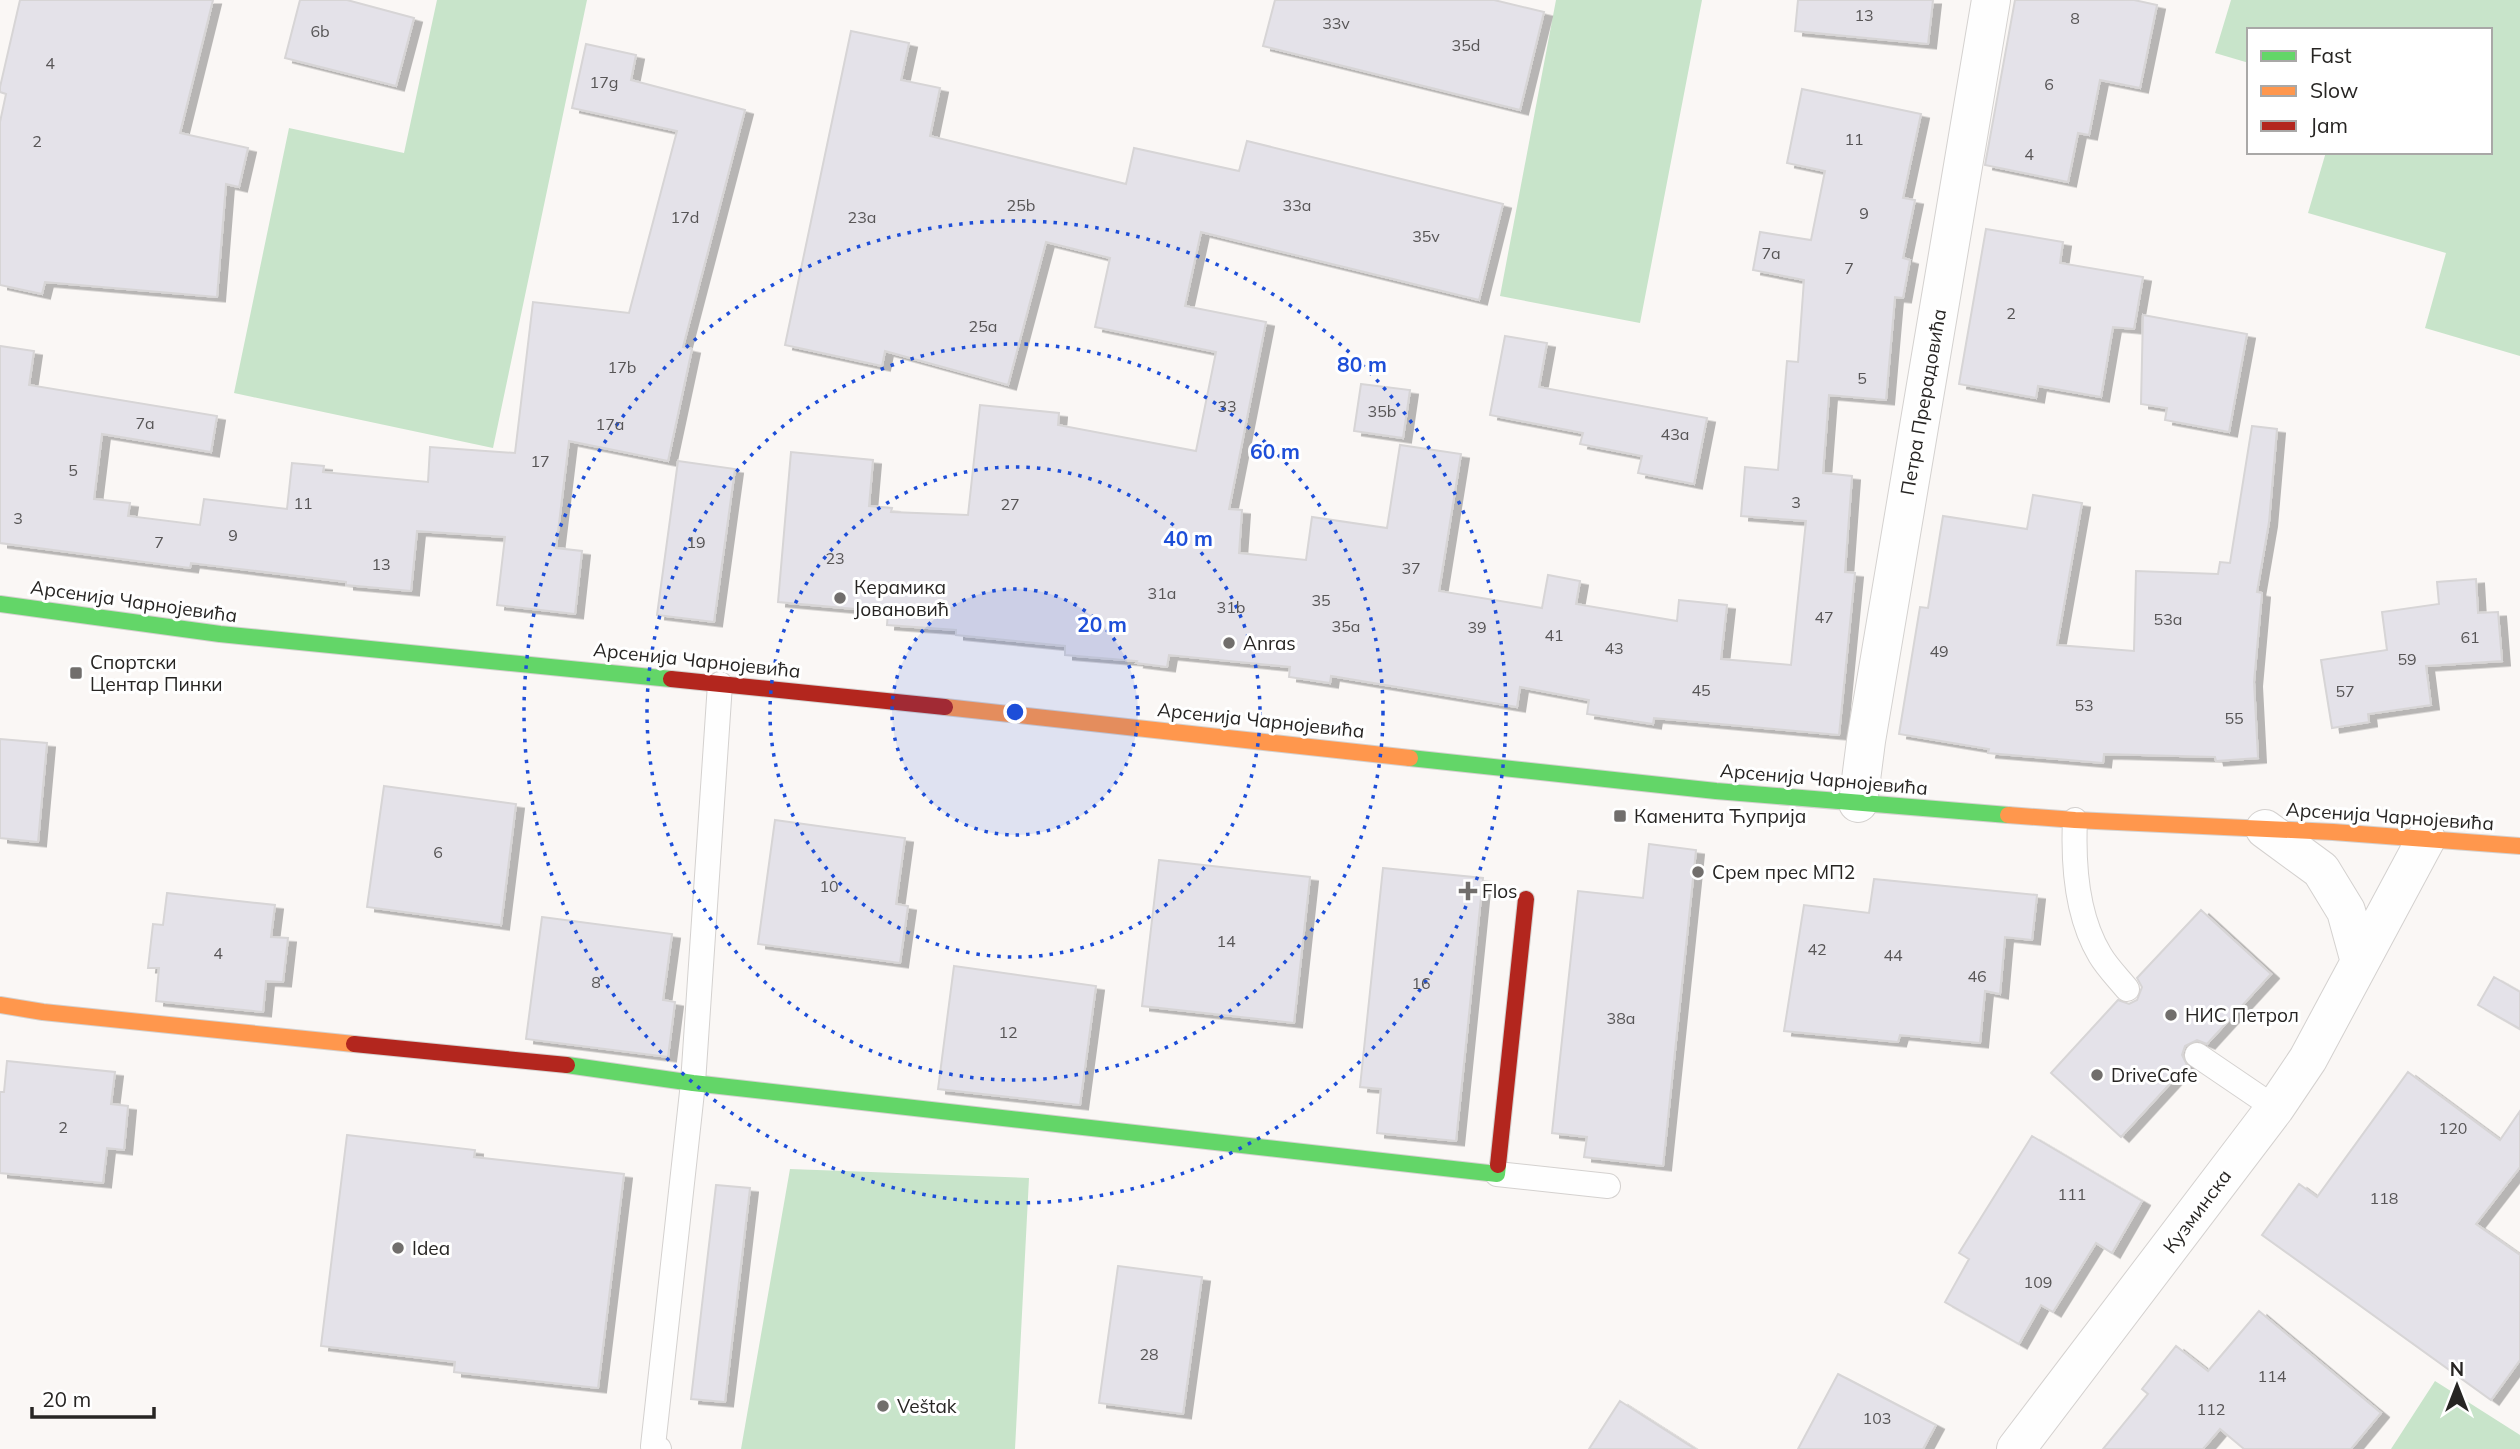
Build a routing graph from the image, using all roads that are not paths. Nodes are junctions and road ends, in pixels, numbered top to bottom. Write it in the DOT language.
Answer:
graph roads {
  1 [pos="1991,0"];
  2 [pos="0,604"];
  3 [pos="720,684"];
  4 [pos="1858,803"];
  5 [pos="2075,820"];
  6 [pos="2266,829"];
  7 [pos="2426,839"];
  8 [pos="2520,846"];
  9 [pos="1526,899"];
  10 [pos="2360,962"];
  11 [pos="2127,989"];
  12 [pos="0,1005"];
  13 [pos="2197,1055"];
  14 [pos="693,1083"];
  15 [pos="2275,1108"];
  16 [pos="1497,1174"];
  17 [pos="1608,1186"];
  18 [pos="2021,1447"];
  19 [pos="659,1449"];
  1 -- 4 [label="street, Петра Прерадовића"];
  2 -- 3 [label="main road, Арсенија Чарнојевића"];
  3 -- 4 [label="main road, Арсенија Чарнојевића"];
  3 -- 14 [label="lane"];
  4 -- 5 [label="main road, Арсенија Чарнојевића"];
  5 -- 6 [label="main road, Арсенија Чарнојевића"];
  5 -- 11 [label="lane"];
  6 -- 7 [label="main road, Арсенија Чарнојевића"];
  6 -- 10 [label="street"];
  7 -- 8 [label="main road, Арсенија Чарнојевића"];
  7 -- 10 [label="street, Кузминска"];
  9 -- 16 [label="main road"];
  10 -- 15 [label="street, Кузминска"];
  12 -- 14 [label="main road"];
  13 -- 15 [label="lane"];
  14 -- 16 [label="main road"];
  14 -- 19 [label="lane"];
  15 -- 18 [label="street, Кузминска"];
  16 -- 17 [label="lane"];
}
